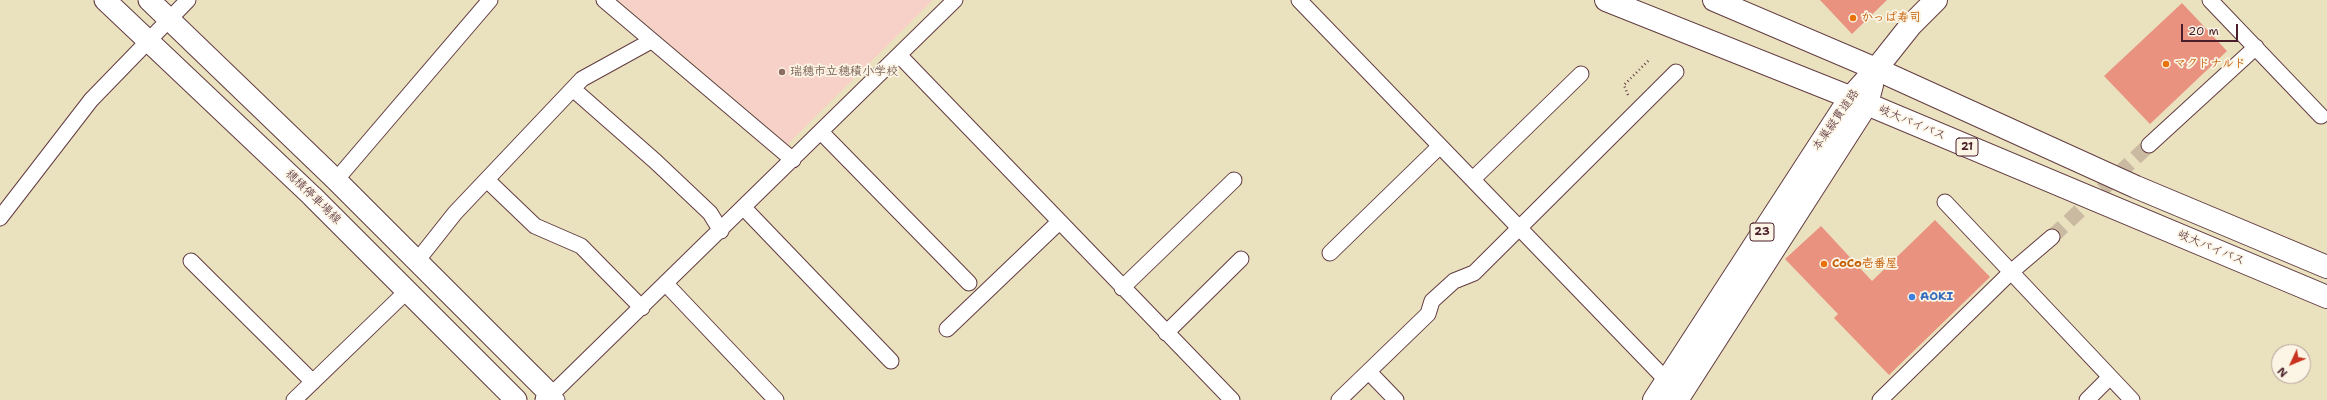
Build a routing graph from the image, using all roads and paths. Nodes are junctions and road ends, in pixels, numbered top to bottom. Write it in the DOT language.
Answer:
graph roads {
  1 [pos="105,0"];
  2 [pos="149,0"];
  3 [pos="188,0"];
  4 [pos="490,0"];
  5 [pos="604,0"];
  6 [pos="955,0"];
  7 [pos="1300,0"];
  8 [pos="1606,0"];
  9 [pos="1714,0"];
  10 [pos="1936,0"];
  11 [pos="2210,0"];
  12 [pos="1742,5"];
  13 [pos="169,19"];
  14 [pos="148,40"];
  15 [pos="651,41"];
  16 [pos="2256,47"];
  17 [pos="899,55"];
  18 [pos="1650,59"];
  19 [pos="1876,69"];
  20 [pos="1676,72"];
  21 [pos="1582,74"];
  22 [pos="573,89"];
  23 [pos="1858,101"];
  24 [pos="1635,113"];
  25 [pos="2321,116"];
  26 [pos="821,132"];
  27 [pos="2149,144"];
  28 [pos="1440,146"];
  29 [pos="792,160"];
  30 [pos="1473,179"];
  31 [pos="336,180"];
  32 [pos="487,180"];
  33 [pos="1234,180"];
  34 [pos="1945,202"];
  35 [pos="744,208"];
  36 [pos="0,218"];
  37 [pos="1059,222"];
  38 [pos="1520,228"];
  39 [pos="721,231"];
  40 [pos="2052,237"];
  41 [pos="1330,253"];
  42 [pos="1241,259"];
  43 [pos="191,260"];
  44 [pos="417,261"];
  45 [pos="2327,267"];
  46 [pos="2011,272"];
  47 [pos="969,283"];
  48 [pos="666,284"];
  49 [pos="1122,288"];
  50 [pos="407,290"];
  51 [pos="2327,297"];
  52 [pos="642,308"];
  53 [pos="947,329"];
  54 [pos="1166,333"];
  55 [pos="891,361"];
  56 [pos="1369,372"];
  57 [pos="2110,377"];
  58 [pos="313,382"];
  59 [pos="1678,394"];
  60 [pos="551,398"];
  61 [pos="294,400"];
  62 [pos="516,400"];
  63 [pos="776,400"];
  64 [pos="1232,400"];
  65 [pos="1339,400"];
  66 [pos="1396,400"];
  67 [pos="1654,400"];
  68 [pos="1880,400"];
  69 [pos="2086,400"];
  70 [pos="2132,400"];
  1 -- 14 [label="main road, 穂積停車場線"];
  2 -- 13 [label="main road"];
  3 -- 13 [label="street"];
  4 -- 31 [label="street"];
  5 -- 15 [label="street"];
  6 -- 17 [label="street"];
  7 -- 28 [label="street"];
  8 -- 23 [label="main road, 岐大バイパス / 21"];
  9 -- 12 [label="main road"];
  10 -- 19 [label="main road, 23"];
  11 -- 16 [label="street"];
  12 -- 19 [label="main road"];
  13 -- 14 [label="street"];
  13 -- 31 [label="main road"];
  14 -- 36 [label="street"];
  14 -- 50 [label="main road, 穂積停車場線"];
  15 -- 22 [label="street"];
  15 -- 29 [label="street"];
  16 -- 25 [label="street"];
  16 -- 27 [label="street"];
  17 -- 26 [label="street"];
  17 -- 37 [label="street"];
  18 -- 24 [label="path"];
  19 -- 23 [label="main road, 本巣縦貫道路 / 23"];
  19 -- 45 [label="main road"];
  20 -- 24 [label="street"];
  21 -- 30 [label="street"];
  22 -- 32 [label="street"];
  22 -- 39 [label="street"];
  23 -- 51 [label="main road, 岐大バイパス / 21"];
  23 -- 59 [label="main road, 本巣縦貫道路 / 23"];
  24 -- 38 [label="street"];
  26 -- 29 [label="street"];
  26 -- 47 [label="street"];
  28 -- 30 [label="street"];
  28 -- 41 [label="street"];
  29 -- 35 [label="street"];
  30 -- 38 [label="street"];
  31 -- 44 [label="main road"];
  32 -- 44 [label="street"];
  32 -- 52 [label="street"];
  33 -- 49 [label="street"];
  34 -- 46 [label="street"];
  35 -- 39 [label="street"];
  35 -- 55 [label="street"];
  37 -- 49 [label="street"];
  37 -- 53 [label="street"];
  38 -- 56 [label="street"];
  38 -- 59 [label="street"];
  39 -- 48 [label="street"];
  40 -- 46 [label="street"];
  42 -- 54 [label="street"];
  43 -- 58 [label="street"];
  44 -- 60 [label="main road"];
  46 -- 57 [label="street"];
  46 -- 68 [label="street"];
  48 -- 52 [label="street"];
  48 -- 63 [label="street"];
  49 -- 54 [label="street"];
  50 -- 58 [label="street"];
  50 -- 62 [label="main road, 穂積停車場線"];
  52 -- 60 [label="street"];
  54 -- 64 [label="street"];
  56 -- 65 [label="street"];
  56 -- 66 [label="street"];
  57 -- 69 [label="street"];
  57 -- 70 [label="street"];
  58 -- 61 [label="street"];
  59 -- 67 [label="main road, 本巣縦貫道路 / 23"];
}
